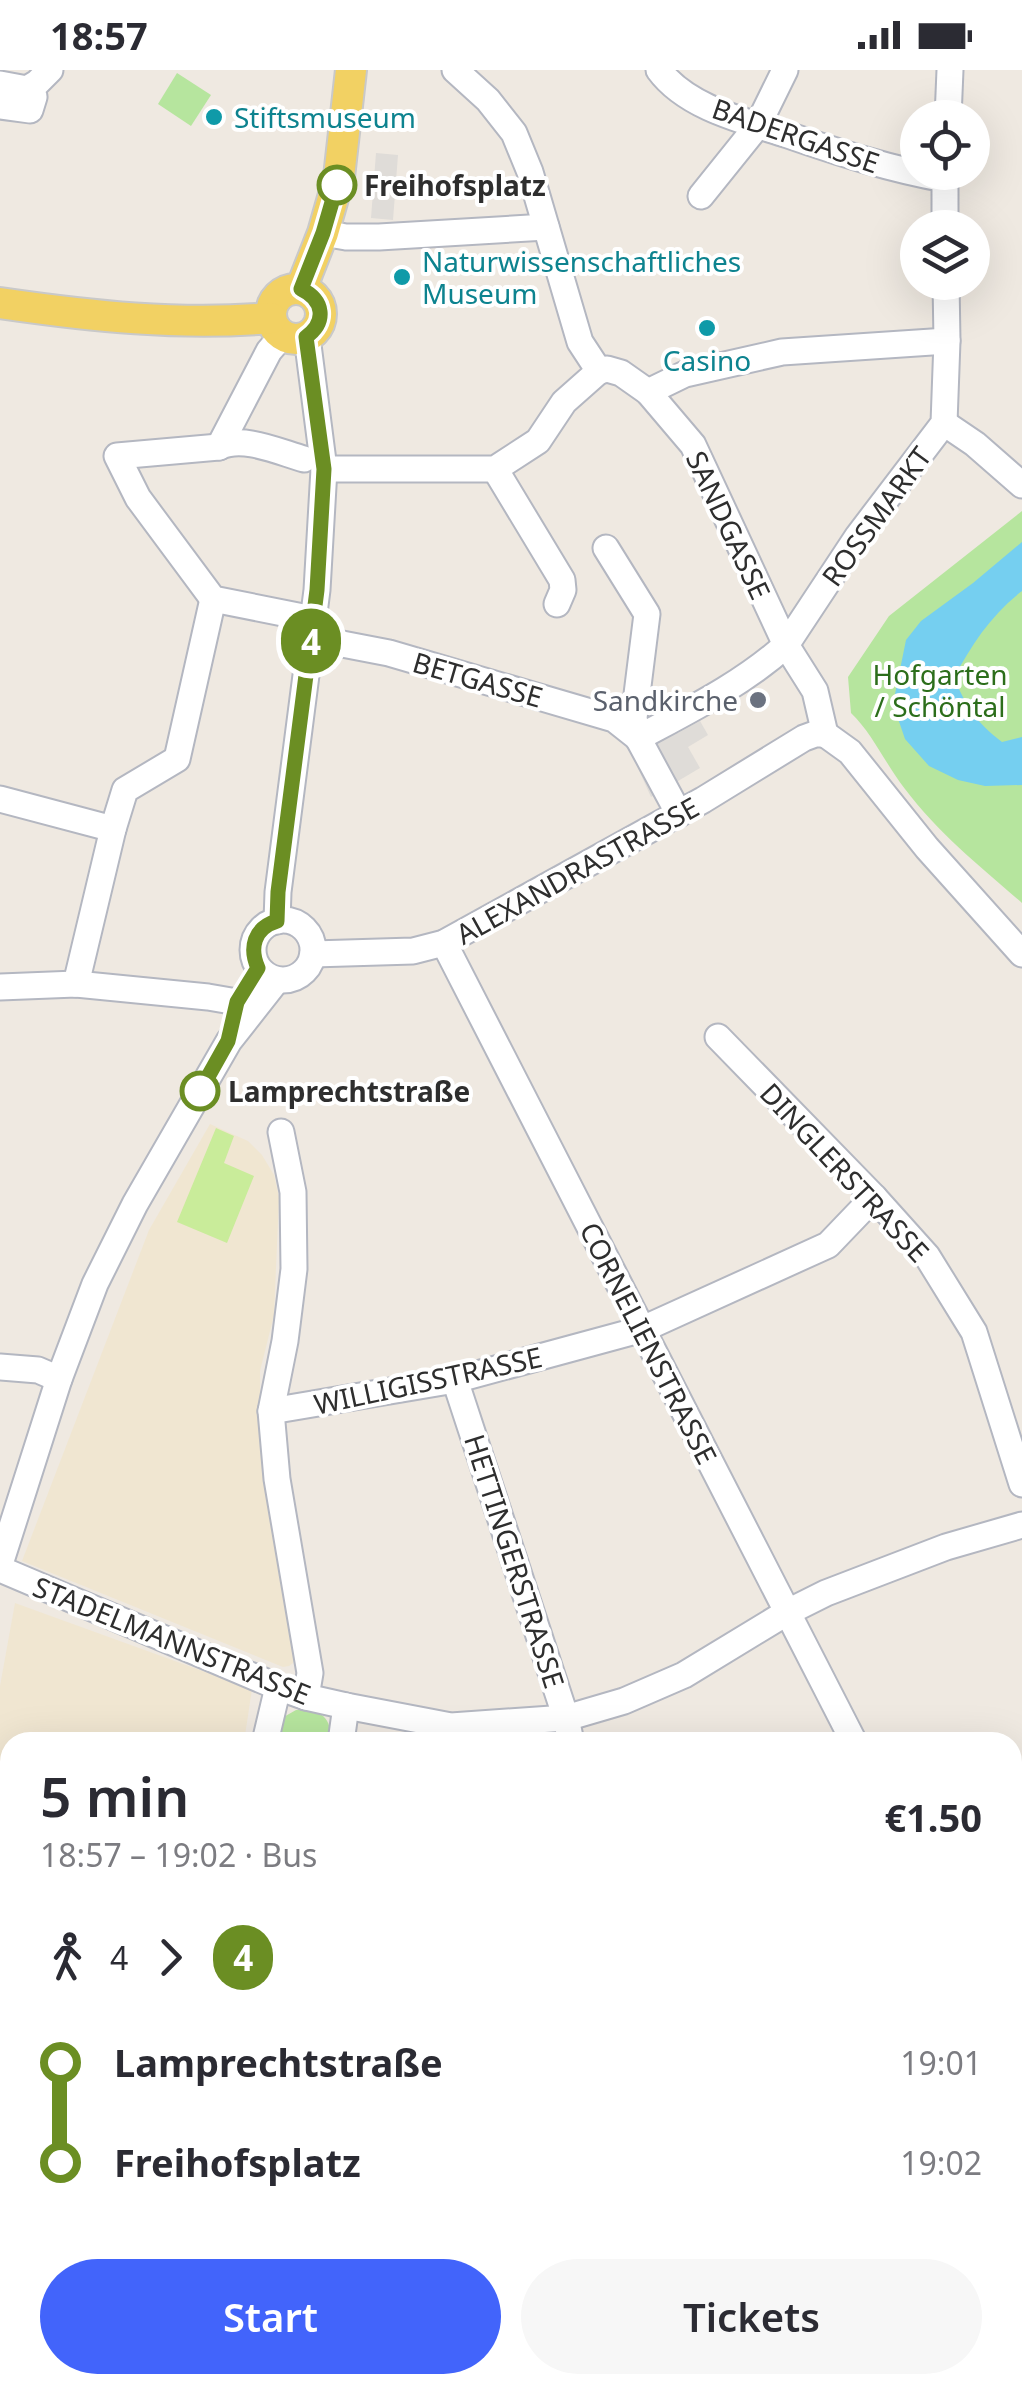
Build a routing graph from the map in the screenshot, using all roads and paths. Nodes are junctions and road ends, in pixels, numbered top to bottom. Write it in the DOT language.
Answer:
graph roads {
  1 [pos="50,70"];
  2 [pos="351,70"];
  3 [pos="455,70"];
  4 [pos="659,70"];
  5 [pos="785,70"];
  6 [pos="950,70"];
  7 [pos="0,84"];
  8 [pos="27,89"];
  9 [pos="949,100"];
  10 [pos="0,106"];
  11 [pos="758,125"];
  12 [pos="900,168"];
  13 [pos="701,196"];
  14 [pos="546,226"];
  15 [pos="323,233"];
  16 [pos="301,289"];
  17 [pos="946,300"];
  18 [pos="0,303"];
  19 [pos="286,330"];
  20 [pos="947,341"];
  21 [pos="599,371"];
  22 [pos="648,392"];
  23 [pos="944,422"];
  24 [pos="219,447"];
  25 [pos="314,464"];
  26 [pos="495,469"];
  27 [pos="1022,485"];
  28 [pos="606,548"];
  29 [pos="213,598"];
  30 [pos="557,604"];
  31 [pos="312,628"];
  32 [pos="786,645"];
  33 [pos="825,734"];
  34 [pos="638,738"];
  35 [pos="0,799"];
  36 [pos="679,814"];
  37 [pos="113,829"];
  38 [pos="277,921"];
  39 [pos="444,943"];
  40 [pos="313,954"];
  41 [pos="1022,954"];
  42 [pos="268,974"];
  43 [pos="76,984"];
  44 [pos="0,987"];
  45 [pos="244,1006"];
  46 [pos="718,1037"];
  47 [pos="280,1132"];
  48 [pos="874,1197"];
  49 [pos="642,1330"];
  50 [pos="0,1367"];
  51 [pos="59,1378"];
  52 [pos="455,1380"];
  53 [pos="271,1411"];
  54 [pos="1022,1484"];
  55 [pos="1022,1526"];
  56 [pos="0,1567"];
  57 [pos="786,1613"];
  58 [pos="278,1687"];
  59 [pos="306,1697"];
  60 [pos="346,1706"];
  61 [pos="568,1730"];
  62 [pos="267,1732"];
  63 [pos="342,1732"];
  64 [pos="849,1732"];
  1 -- 8 [label="street"];
  2 -- 15 [label="main road"];
  3 -- 14 [label="street"];
  4 -- 11 [label="street, BADERGASSE"];
  5 -- 11 [label="street"];
  6 -- 9 [label="street"];
  7 -- 8 [label="street"];
  8 -- 10 [label="street"];
  11 -- 12 [label="street, BADERGASSE"];
  11 -- 13 [label="street"];
  14 -- 15 [label="street"];
  14 -- 21 [label="street"];
  15 -- 16 [label="main road"];
  16 -- 19 [label="main road"];
  16 -- 19 [label="main road"];
  17 -- 20 [label="street, ROSSMARKT"];
  18 -- 19 [label="main road"];
  19 -- 24 [label="street"];
  19 -- 25 [label="street"];
  20 -- 22 [label="street"];
  20 -- 23 [label="street, ROSSMARKT"];
  21 -- 22 [label="street, SANDGASSE"];
  21 -- 26 [label="street"];
  22 -- 32 [label="street, SANDGASSE"];
  23 -- 27 [label="street"];
  23 -- 32 [label="street, ROSSMARKT"];
  24 -- 25 [label="street"];
  24 -- 29 [label="street"];
  25 -- 26 [label="street"];
  25 -- 31 [label="street"];
  26 -- 30 [label="street"];
  28 -- 34 [label="street"];
  29 -- 31 [label="street, BETGASSE"];
  29 -- 37 [label="street"];
  31 -- 34 [label="street, BETGASSE"];
  31 -- 38 [label="street"];
  32 -- 33 [label="street"];
  32 -- 34 [label="street"];
  33 -- 36 [label="street, ALEXANDRASTRASSE"];
  33 -- 41 [label="street"];
  34 -- 36 [label="street"];
  35 -- 37 [label="street"];
  36 -- 39 [label="street, ALEXANDRASTRASSE"];
  37 -- 43 [label="street"];
  38 -- 40 [label="street"];
  38 -- 42 [label="street"];
  39 -- 40 [label="street, ALEXANDRASTRASSE"];
  39 -- 49 [label="street, CORNELIENSTRASSE"];
  40 -- 42 [label="street"];
  42 -- 45 [label="street"];
  43 -- 44 [label="street"];
  43 -- 45 [label="street"];
  45 -- 51 [label="street"];
  46 -- 48 [label="street, DINGLERSTRASSE"];
  47 -- 53 [label="street"];
  48 -- 49 [label="street, WILLIGISSTRASSE"];
  48 -- 54 [label="street, DINGLERSTRASSE"];
  49 -- 52 [label="street, WILLIGISSTRASSE"];
  49 -- 57 [label="street, CORNELIENSTRASSE"];
  50 -- 51 [label="street"];
  51 -- 56 [label="street"];
  52 -- 53 [label="street, WILLIGISSTRASSE"];
  52 -- 61 [label="street, HETTINGERSTRASSE"];
  53 -- 59 [label="street"];
  55 -- 57 [label="street, STADELMANNSTRASSE"];
  56 -- 58 [label="street, STADELMANNSTRASSE"];
  57 -- 61 [label="street, STADELMANNSTRASSE"];
  57 -- 64 [label="street, CORNELIENSTRASSE"];
  58 -- 59 [label="street, STADELMANNSTRASSE"];
  58 -- 62 [label="street"];
  59 -- 60 [label="street, STADELMANNSTRASSE"];
  60 -- 61 [label="street, STADELMANNSTRASSE"];
  60 -- 63 [label="street"];
}
